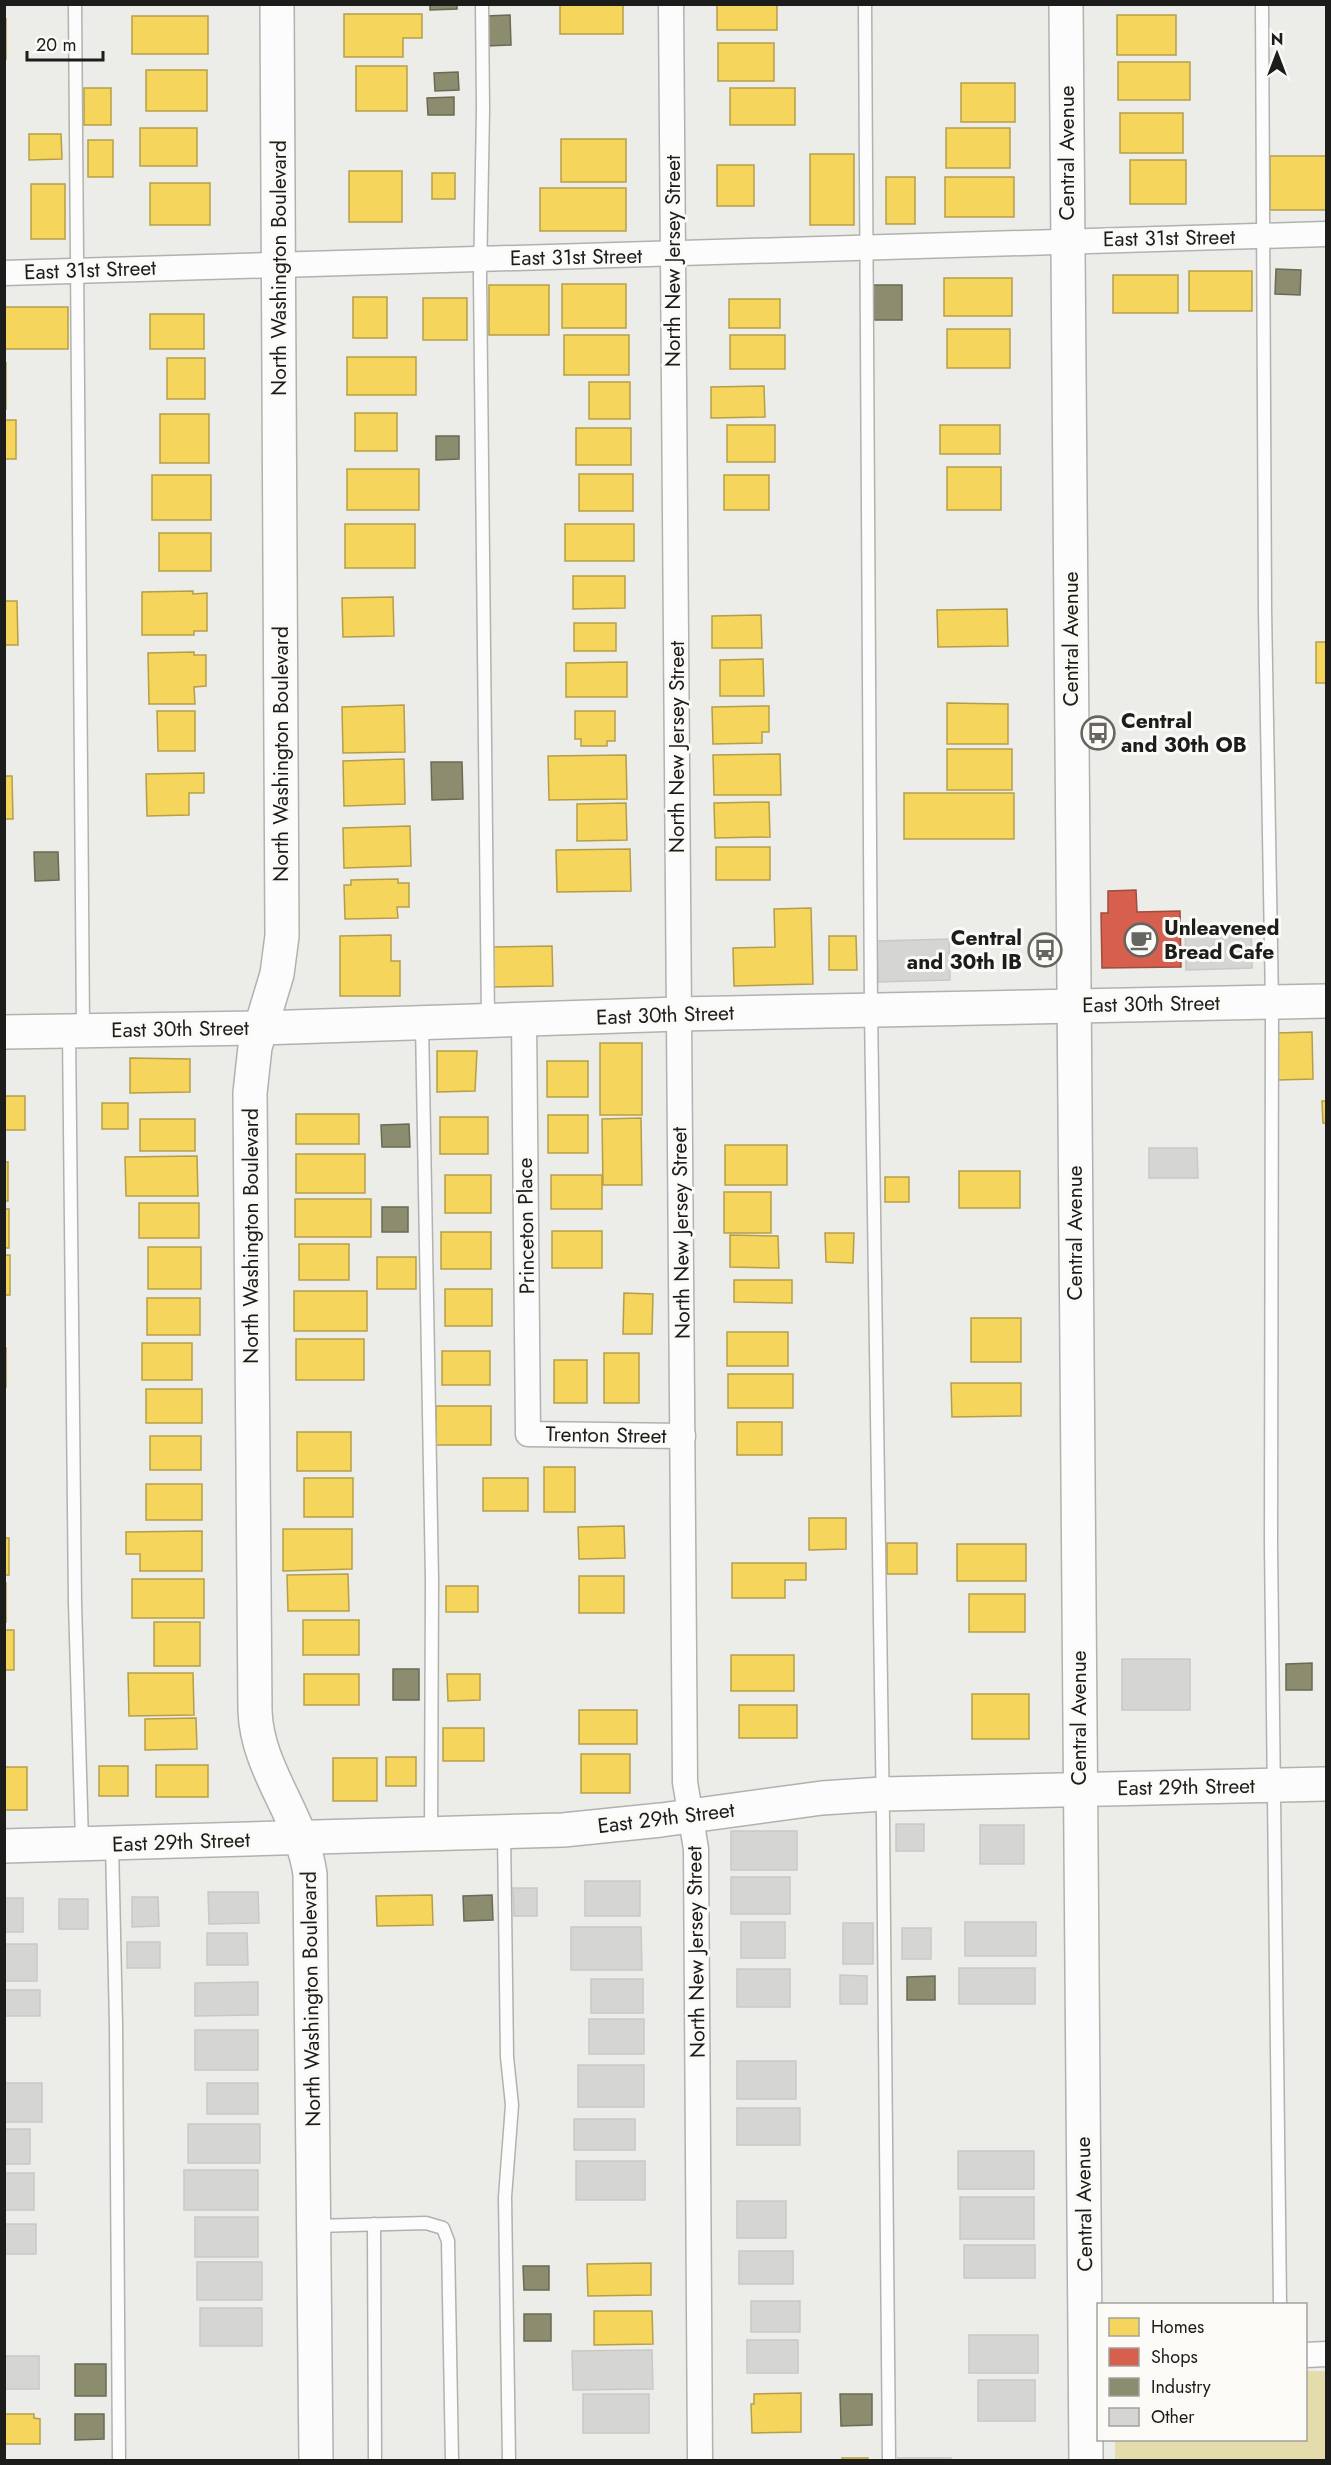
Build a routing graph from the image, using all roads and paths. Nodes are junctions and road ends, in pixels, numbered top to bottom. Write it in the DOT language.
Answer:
graph roads {
  1 [pos="75,4"];
  2 [pos="277,4"];
  3 [pos="482,4"];
  4 [pos="671,4"];
  5 [pos="865,4"];
  6 [pos="1066,4"];
  7 [pos="1262,4"];
  8 [pos="1326,234"];
  9 [pos="1262,236"];
  10 [pos="1068,241"];
  11 [pos="865,248"];
  12 [pos="673,255"];
  13 [pos="480,259"];
  14 [pos="279,264"];
  15 [pos="77,270"];
  16 [pos="4,273"];
  17 [pos="1326,1001"];
  18 [pos="1272,1002"];
  19 [pos="1074,1005"];
  20 [pos="871,1010"];
  21 [pos="679,1014"];
  22 [pos="524,1019"];
  23 [pos="488,1020"];
  24 [pos="422,1022"];
  25 [pos="261,1028"];
  26 [pos="76,1030"];
  27 [pos="4,1032"];
  28 [pos="528,1434"];
  29 [pos="684,1436"];
  30 [pos="1275,1784"];
  31 [pos="1326,1784"];
  32 [pos="1080,1790"];
  33 [pos="882,1794"];
  34 [pos="690,1816"];
  35 [pos="504,1832"];
  36 [pos="431,1834"];
  37 [pos="302,1838"];
  38 [pos="97,1844"];
  39 [pos="4,1846"];
  40 [pos="374,2224"];
  41 [pos="314,2226"];
  42 [pos="1280,2303"];
  43 [pos="1326,2354"];
  44 [pos="1307,2355"];
  45 [pos="1092,2358"];
  46 [pos="119,2460"];
  47 [pos="316,2460"];
  48 [pos="375,2460"];
  49 [pos="452,2460"];
  50 [pos="508,2460"];
  51 [pos="700,2460"];
  52 [pos="889,2460"];
  53 [pos="1086,2460"];
  1 -- 15 [label="lane"];
  2 -- 14 [label="main road, North Washington Boulevard"];
  3 -- 13 [label="lane"];
  4 -- 12 [label="street, North New Jersey Street"];
  5 -- 11 [label="lane"];
  6 -- 10 [label="main road, Central Avenue"];
  7 -- 9 [label="lane"];
  8 -- 9 [label="street, East 31st Street"];
  9 -- 10 [label="street, East 31st Street"];
  9 -- 18 [label="lane"];
  10 -- 11 [label="street, East 31st Street"];
  10 -- 19 [label="main road, Central Avenue"];
  11 -- 12 [label="street, East 31st Street"];
  11 -- 20 [label="lane"];
  12 -- 13 [label="street, East 31st Street"];
  12 -- 21 [label="street, North New Jersey Street"];
  13 -- 14 [label="street, East 31st Street"];
  13 -- 23 [label="lane"];
  14 -- 15 [label="street, East 31st Street"];
  14 -- 25 [label="main road, North Washington Boulevard"];
  15 -- 16 [label="street, East 31st Street"];
  15 -- 26 [label="lane"];
  17 -- 18 [label="main road, East 30th Street"];
  18 -- 19 [label="main road, East 30th Street"];
  18 -- 30 [label="lane"];
  19 -- 20 [label="main road, East 30th Street"];
  19 -- 32 [label="main road, Central Avenue"];
  20 -- 21 [label="main road, East 30th Street"];
  20 -- 33 [label="lane"];
  21 -- 22 [label="main road, East 30th Street"];
  21 -- 29 [label="street, North New Jersey Street"];
  22 -- 23 [label="main road, East 30th Street"];
  22 -- 28 [label="street, Princeton Place"];
  23 -- 24 [label="main road, East 30th Street"];
  24 -- 25 [label="main road, East 30th Street"];
  24 -- 36 [label="lane"];
  25 -- 26 [label="main road, East 30th Street"];
  25 -- 37 [label="main road, North Washington Boulevard"];
  26 -- 27 [label="main road, East 30th Street"];
  26 -- 38 [label="lane"];
  28 -- 29 [label="street, Trenton Street"];
  29 -- 34 [label="street, North New Jersey Street"];
  30 -- 31 [label="main road, East 29th Street"];
  30 -- 32 [label="main road, East 29th Street"];
  30 -- 42 [label="lane"];
  32 -- 33 [label="main road, East 29th Street"];
  32 -- 45 [label="main road, Central Avenue"];
  33 -- 34 [label="main road, East 29th Street"];
  33 -- 52 [label="lane"];
  34 -- 35 [label="main road, East 29th Street"];
  34 -- 51 [label="street, North New Jersey Street"];
  35 -- 36 [label="main road, East 29th Street"];
  35 -- 50 [label="lane"];
  36 -- 37 [label="main road, East 29th Street"];
  37 -- 38 [label="main road, East 29th Street"];
  37 -- 41 [label="main road, North Washington Boulevard"];
  38 -- 39 [label="main road, East 29th Street"];
  38 -- 46 [label="lane"];
  40 -- 41 [label="lane"];
  40 -- 48 [label="lane"];
  40 -- 49 [label="lane"];
  41 -- 47 [label="main road, North Washington Boulevard"];
  43 -- 44 [label="street"];
  45 -- 53 [label="main road, Central Avenue"];
}
